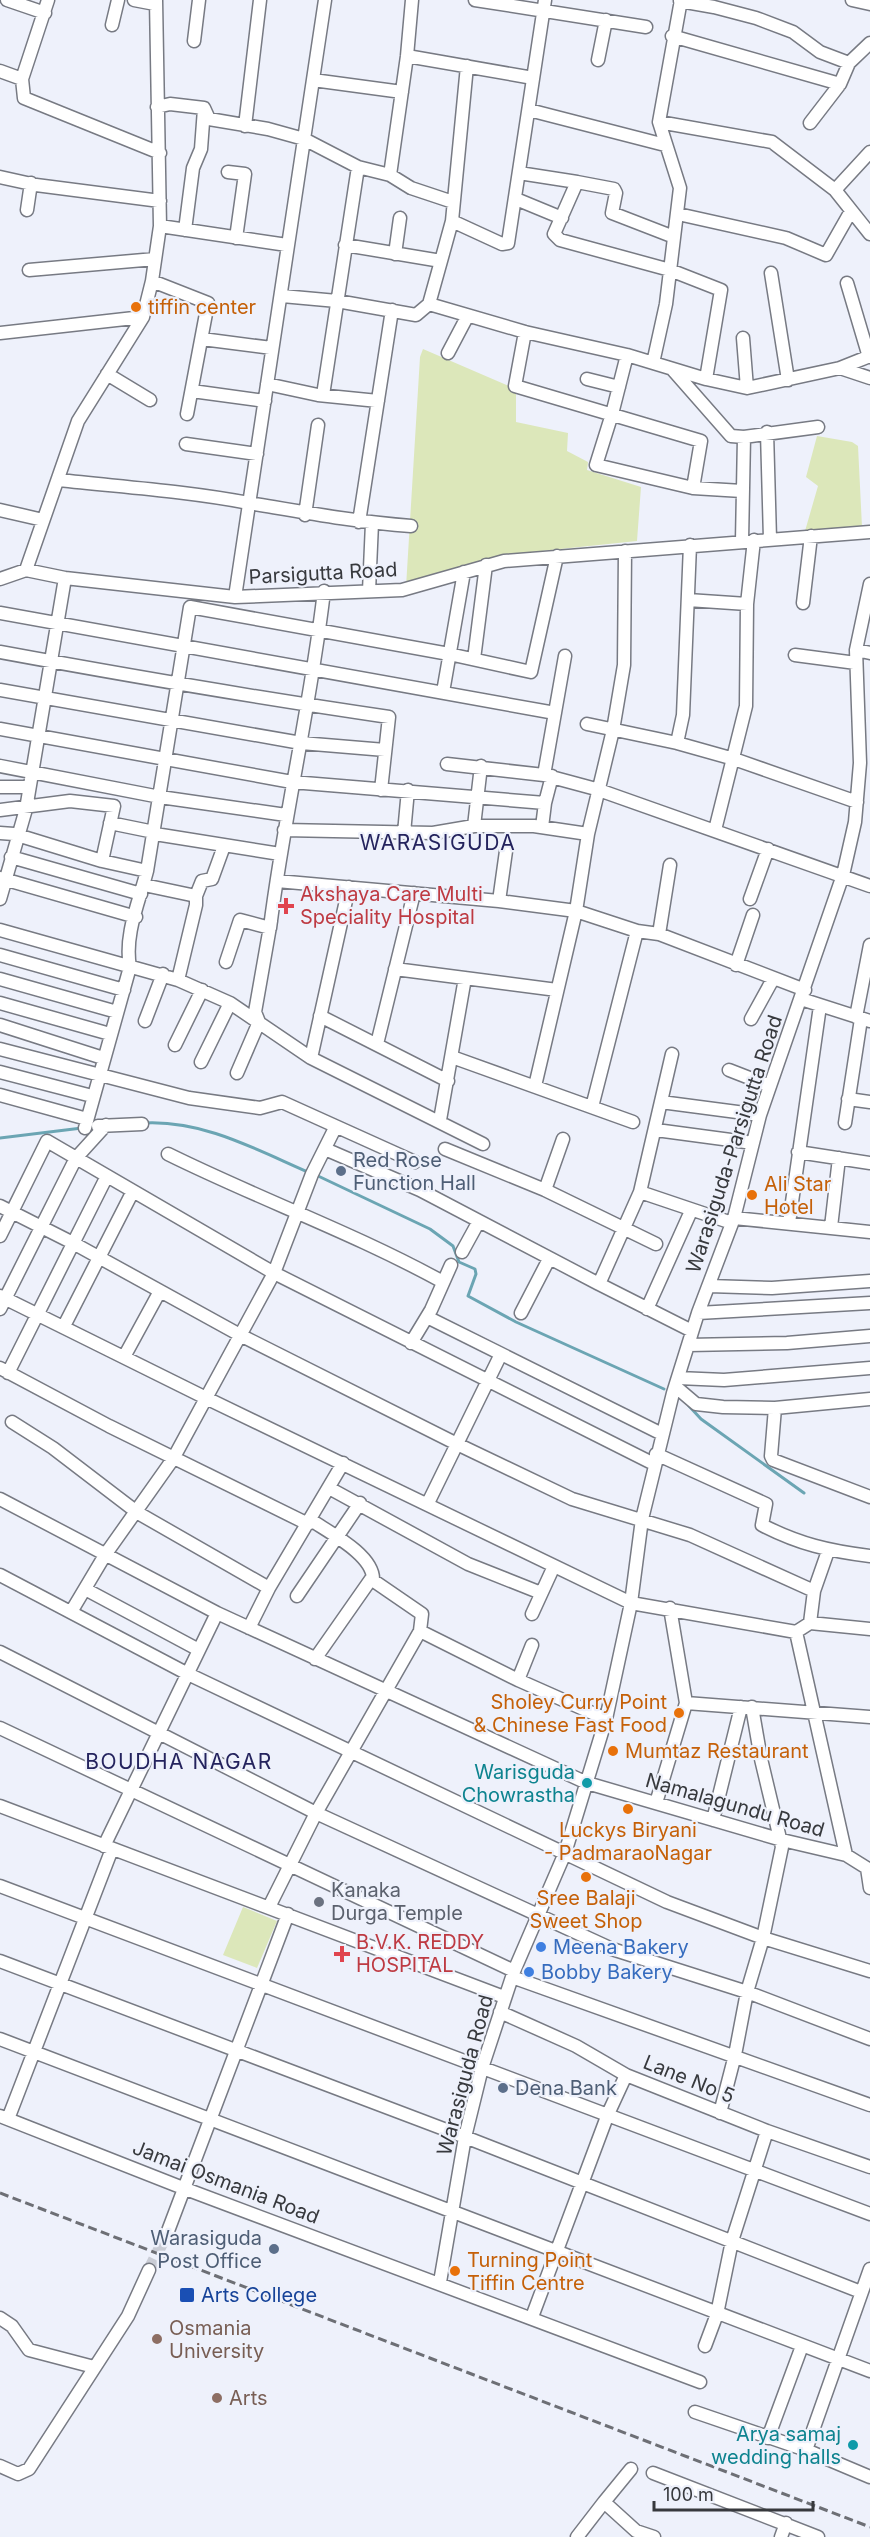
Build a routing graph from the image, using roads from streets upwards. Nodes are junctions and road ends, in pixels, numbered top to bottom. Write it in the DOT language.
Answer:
graph roads {
  1 [pos="6,0"];
  2 [pos="48,0"];
  3 [pos="118,0"];
  4 [pos="134,0"];
  5 [pos="199,0"];
  6 [pos="260,0"];
  7 [pos="325,0"];
  8 [pos="412,0"];
  9 [pos="475,0"];
  10 [pos="852,0"];
  11 [pos="680,1"];
  12 [pos="155,2"];
  13 [pos="870,4"];
  14 [pos="545,5"];
  15 [pos="45,13"];
  16 [pos="606,20"];
  17 [pos="112,25"];
  18 [pos="646,27"];
  19 [pos="672,36"];
  20 [pos="194,41"];
  21 [pos="870,43"];
  22 [pos="408,56"];
  23 [pos="598,60"];
  24 [pos="849,63"];
  25 [pos="467,66"];
  26 [pos="0,71"];
  27 [pos="533,78"];
  28 [pos="22,79"];
  29 [pos="313,80"];
  30 [pos="840,84"];
  31 [pos="402,92"];
  32 [pos="157,107"];
  33 [pos="204,108"];
  34 [pos="529,111"];
  35 [pos="659,122"];
  36 [pos="810,123"];
  37 [pos="245,126"];
  38 [pos="304,139"];
  39 [pos="665,145"];
  40 [pos="160,153"];
  41 [pos="868,156"];
  42 [pos="358,167"];
  43 [pos="228,172"];
  44 [pos="519,173"];
  45 [pos="390,175"];
  46 [pos="0,177"];
  47 [pos="31,183"];
  48 [pos="577,183"];
  49 [pos="835,190"];
  50 [pos="516,199"];
  51 [pos="160,201"];
  52 [pos="453,202"];
  53 [pos="27,210"];
  54 [pos="851,211"];
  55 [pos="678,214"];
  56 [pos="400,218"];
  57 [pos="562,218"];
  58 [pos="452,221"];
  59 [pos="160,226"];
  60 [pos="185,230"];
  61 [pos="870,234"];
  62 [pos="674,237"];
  63 [pos="236,238"];
  64 [pos="287,245"];
  65 [pos="345,245"];
  66 [pos="395,254"];
  67 [pos="155,259"];
  68 [pos="441,261"];
  69 [pos="29,270"];
  70 [pos="670,270"];
  71 [pos="771,273"];
  72 [pos="152,281"];
  73 [pos="847,283"];
  74 [pos="282,296"];
  75 [pos="337,302"];
  76 [pos="429,304"];
  77 [pos="392,310"];
  78 [pos="467,316"];
  79 [pos="143,317"];
  80 [pos="525,332"];
  81 [pos="0,333"];
  82 [pos="202,339"];
  83 [pos="743,339"];
  84 [pos="272,348"];
  85 [pos="448,354"];
  86 [pos="627,355"];
  87 [pos="870,357"];
  88 [pos="653,363"];
  89 [pos="840,368"];
  90 [pos="673,370"];
  91 [pos="107,374"];
  92 [pos="870,378"];
  93 [pos="587,379"];
  94 [pos="706,379"];
  95 [pos="788,380"];
  96 [pos="267,384"];
  97 [pos="619,387"];
  98 [pos="747,388"];
  99 [pos="192,391"];
  100 [pos="323,395"];
  101 [pos="150,400"];
  102 [pos="378,400"];
  103 [pos="265,401"];
  104 [pos="187,414"];
  105 [pos="612,414"];
  106 [pos="318,425"];
  107 [pos="818,427"];
  108 [pos="767,432"];
  109 [pos="744,437"];
  110 [pos="186,444"];
  111 [pos="256,454"];
  112 [pos="59,480"];
  113 [pos="693,488"];
  114 [pos="742,491"];
  115 [pos="249,502"];
  116 [pos="0,510"];
  117 [pos="305,514"];
  118 [pos="43,520"];
  119 [pos="359,522"];
  120 [pos="372,523"];
  121 [pos="411,526"];
  122 [pos="870,532"];
  123 [pos="811,536"];
  124 [pos="770,539"];
  125 [pos="748,540"];
  126 [pos="690,545"];
  127 [pos="625,551"];
  128 [pos="557,556"];
  129 [pos="486,565"];
  130 [pos="26,570"];
  131 [pos="464,572"];
  132 [pos="65,578"];
  133 [pos="0,579"];
  134 [pos="870,585"];
  135 [pos="324,591"];
  136 [pos="369,591"];
  137 [pos="235,597"];
  138 [pos="688,600"];
  139 [pos="803,603"];
  140 [pos="747,604"];
  141 [pos="0,613"];
  142 [pos="56,624"];
  143 [pos="320,633"];
  144 [pos="186,646"];
  145 [pos="856,650"];
  146 [pos="0,652"];
  147 [pos="870,653"];
  148 [pos="449,654"];
  149 [pos="795,655"];
  150 [pos="565,656"];
  151 [pos="474,659"];
  152 [pos="49,661"];
  153 [pos="856,663"];
  154 [pos="314,670"];
  155 [pos="179,682"];
  156 [pos="0,690"];
  157 [pos="443,692"];
  158 [pos="42,697"];
  159 [pos="307,705"];
  160 [pos="555,712"];
  161 [pos="172,721"];
  162 [pos="587,724"];
  163 [pos="0,729"];
  164 [pos="613,730"];
  165 [pos="37,735"];
  166 [pos="301,743"];
  167 [pos="677,743"];
  168 [pos="385,750"];
  169 [pos="734,759"];
  170 [pos="166,760"];
  171 [pos="447,764"];
  172 [pos="865,765"];
  173 [pos="481,766"];
  174 [pos="4,767"];
  175 [pos="31,772"];
  176 [pos="548,776"];
  177 [pos="292,782"];
  178 [pos="3,787"];
  179 [pos="29,787"];
  180 [pos="596,789"];
  181 [pos="381,790"];
  182 [pos="408,790"];
  183 [pos="160,797"];
  184 [pos="478,798"];
  185 [pos="857,802"];
  186 [pos="545,803"];
  187 [pos="26,809"];
  188 [pos="0,810"];
  189 [pos="286,815"];
  190 [pos="110,824"];
  191 [pos="474,826"];
  192 [pos="542,827"];
  193 [pos="284,830"];
  194 [pos="715,830"];
  195 [pos="0,833"];
  196 [pos="155,833"];
  197 [pos="404,833"];
  198 [pos="588,834"];
  199 [pos="20,837"];
  200 [pos="224,846"];
  201 [pos="768,849"];
  202 [pos="506,851"];
  203 [pos="280,854"];
  204 [pos="11,857"];
  205 [pos="102,861"];
  206 [pos="670,865"];
  207 [pos="147,871"];
  208 [pos="843,875"];
  209 [pos="277,878"];
  210 [pos="3,879"];
  211 [pos="870,886"];
  212 [pos="349,888"];
  213 [pos="143,889"];
  214 [pos="414,893"];
  215 [pos="196,896"];
  216 [pos="750,899"];
  217 [pos="0,900"];
  218 [pos="499,901"];
  219 [pos="576,911"];
  220 [pos="753,915"];
  221 [pos="136,916"];
  222 [pos="270,928"];
  223 [pos="0,930"];
  224 [pos="637,931"];
  225 [pos="659,934"];
  226 [pos="870,945"];
  227 [pos="0,955"];
  228 [pos="226,962"];
  229 [pos="736,965"];
  230 [pos="130,967"];
  231 [pos="395,969"];
  232 [pos="164,974"];
  233 [pos="769,975"];
  234 [pos="465,978"];
  235 [pos="0,979"];
  236 [pos="178,980"];
  237 [pos="124,990"];
  238 [pos="202,990"];
  239 [pos="558,990"];
  240 [pos="803,995"];
  241 [pos="0,1003"];
  242 [pos="230,1003"];
  243 [pos="820,1006"];
  244 [pos="117,1012"];
  245 [pos="320,1016"];
  246 [pos="751,1019"];
  247 [pos="862,1019"];
  248 [pos="145,1021"];
  249 [pos="259,1022"];
  250 [pos="0,1025"];
  251 [pos="110,1034"];
  252 [pos="377,1044"];
  253 [pos="175,1045"];
  254 [pos="0,1049"];
  255 [pos="672,1054"];
  256 [pos="452,1057"];
  257 [pos="103,1058"];
  258 [pos="311,1058"];
  259 [pos="201,1062"];
  260 [pos="729,1070"];
  261 [pos="0,1072"];
  262 [pos="237,1073"];
  263 [pos="98,1076"];
  264 [pos="448,1081"];
  265 [pos="535,1086"];
  266 [pos="770,1086"];
  267 [pos="0,1095"];
  268 [pos="93,1096"];
  269 [pos="848,1099"];
  270 [pos="661,1102"];
  271 [pos="870,1102"];
  272 [pos="592,1107"];
  273 [pos="760,1115"];
  274 [pos="440,1120"];
  275 [pos="633,1122"];
  276 [pos="845,1123"];
  277 [pos="142,1124"];
  278 [pos="88,1125"];
  279 [pos="106,1125"];
  280 [pos="335,1128"];
  281 [pos="656,1130"];
  282 [pos="562,1139"];
  283 [pos="483,1143"];
  284 [pos="753,1143"];
  285 [pos="325,1149"];
  286 [pos="445,1149"];
  287 [pos="798,1152"];
  288 [pos="168,1154"];
  289 [pos="76,1158"];
  290 [pos="839,1158"];
  291 [pos="415,1162"];
  292 [pos="870,1163"];
  293 [pos="107,1176"];
  294 [pos="545,1190"];
  295 [pos="640,1192"];
  296 [pos="132,1193"];
  297 [pos="0,1206"];
  298 [pos="691,1210"];
  299 [pos="12,1212"];
  300 [pos="297,1214"];
  301 [pos="479,1221"];
  302 [pos="733,1221"];
  303 [pos="789,1223"];
  304 [pos="42,1227"];
  305 [pos="624,1227"];
  306 [pos="831,1227"];
  307 [pos="870,1232"];
  308 [pos="0,1236"];
  309 [pos="74,1243"];
  310 [pos="656,1244"];
  311 [pos="462,1252"];
  312 [pos="98,1256"];
  313 [pos="549,1259"];
  314 [pos="451,1265"];
  315 [pos="274,1273"];
  316 [pos="870,1281"];
  317 [pos="443,1282"];
  318 [pos="599,1284"];
  319 [pos="709,1286"];
  320 [pos="160,1291"];
  321 [pos="2,1301"];
  322 [pos="870,1304"];
  323 [pos="647,1309"];
  324 [pos="521,1312"];
  325 [pos="38,1313"];
  326 [pos="698,1313"];
  327 [pos="427,1317"];
  328 [pos="64,1326"];
  329 [pos="692,1331"];
  330 [pos="240,1335"];
  331 [pos="870,1336"];
  332 [pos="411,1343"];
  333 [pos="688,1345"];
  334 [pos="501,1354"];
  335 [pos="124,1357"];
  336 [pos="870,1368"];
  337 [pos="4,1370"];
  338 [pos="487,1382"];
  339 [pos="677,1382"];
  340 [pos="206,1398"];
  341 [pos="870,1399"];
  342 [pos="775,1408"];
  343 [pos="12,1422"];
  344 [pos="662,1434"];
  345 [pos="457,1444"];
  346 [pos="174,1459"];
  347 [pos="655,1459"];
  348 [pos="343,1463"];
  349 [pos="330,1488"];
  350 [pos="870,1497"];
  351 [pos="0,1499"];
  352 [pos="360,1503"];
  353 [pos="428,1503"];
  354 [pos="138,1513"];
  355 [pos="642,1519"];
  356 [pos="309,1522"];
  357 [pos="337,1538"];
  358 [pos="828,1551"];
  359 [pos="105,1555"];
  360 [pos="870,1556"];
  361 [pos="554,1566"];
  362 [pos="0,1575"];
  363 [pos="374,1579"];
  364 [pos="270,1588"];
  365 [pos="85,1589"];
  366 [pos="814,1591"];
  367 [pos="541,1593"];
  368 [pos="297,1596"];
  369 [pos="631,1603"];
  370 [pos="670,1608"];
  371 [pos="71,1612"];
  372 [pos="217,1613"];
  373 [pos="532,1614"];
  374 [pos="810,1623"];
  375 [pos="249,1628"];
  376 [pos="870,1629"];
  377 [pos="420,1631"];
  378 [pos="796,1632"];
  379 [pos="532,1645"];
  380 [pos="199,1650"];
  381 [pos="0,1652"];
  382 [pos="315,1659"];
  383 [pos="188,1674"];
  384 [pos="518,1680"];
  385 [pos="384,1691"];
  386 [pos="686,1703"];
  387 [pos="747,1707"];
  388 [pos="813,1713"];
  389 [pos="870,1717"];
  390 [pos="606,1719"];
  391 [pos="0,1728"];
  392 [pos="159,1734"];
  393 [pos="350,1753"];
  394 [pos="586,1783"];
  395 [pos="131,1788"];
  396 [pos="656,1803"];
  397 [pos="0,1806"];
  398 [pos="316,1813"];
  399 [pos="713,1820"];
  400 [pos="782,1840"];
  401 [pos="108,1847"];
  402 [pos="565,1853"];
  403 [pos="846,1855"];
  404 [pos="288,1865"];
  405 [pos="869,1869"];
  406 [pos="0,1886"];
  407 [pos="870,1888"];
  408 [pos="269,1907"];
  409 [pos="288,1914"];
  410 [pos="538,1914"];
  411 [pos="85,1917"];
  412 [pos="763,1938"];
  413 [pos="0,1961"];
  414 [pos="870,1971"];
  415 [pos="513,1974"];
  416 [pos="59,1984"];
  417 [pos="260,1986"];
  418 [pos="747,1992"];
  419 [pos="504,1997"];
  420 [pos="500,2012"];
  421 [pos="0,2039"];
  422 [pos="870,2039"];
  423 [pos="34,2052"];
  424 [pos="235,2052"];
  425 [pos="735,2055"];
  426 [pos="483,2068"];
  427 [pos="626,2075"];
  428 [pos="870,2105"];
  429 [pos="720,2113"];
  430 [pos="608,2114"];
  431 [pos="4,2117"];
  432 [pos="209,2120"];
  433 [pos="767,2131"];
  434 [pos="465,2137"];
  435 [pos="870,2167"];
  436 [pos="755,2170"];
  437 [pos="583,2183"];
  438 [pos="183,2188"];
  439 [pos="453,2213"];
  440 [pos="870,2214"];
  441 [pos="168,2230"];
  442 [pos="732,2241"];
  443 [pos="557,2252"];
  444 [pos="870,2269"];
  445 [pos="149,2270"];
  446 [pos="440,2282"];
  447 [pos="861,2292"];
  448 [pos="717,2314"];
  449 [pos="532,2317"];
  450 [pos="0,2318"];
  451 [pos="705,2346"];
  452 [pos="802,2346"];
  453 [pos="838,2358"];
  454 [pos="94,2367"];
  455 [pos="870,2371"];
  456 [pos="700,2382"];
  457 [pos="695,2412"];
  458 [pos="768,2438"];
  459 [pos="806,2450"];
  460 [pos="0,2466"];
  461 [pos="631,2469"];
  462 [pos="653,2473"];
  463 [pos="870,2477"];
  464 [pos="603,2502"];
  465 [pos="786,2523"];
  466 [pos="634,2534"];
  467 [pos="577,2537"];
  468 [pos="654,2537"];
  469 [pos="781,2537"];
  470 [pos="818,2537"];
  1 -- 15 [label="street"];
  2 -- 15 [label="street"];
  3 -- 17 [label="street"];
  4 -- 12 [label="street"];
  5 -- 20 [label="street"];
  6 -- 37 [label="street"];
  7 -- 29 [label="street"];
  8 -- 22 [label="street"];
  9 -- 14 [label="street"];
  10 -- 13 [label="street"];
  11 -- 19 [label="street"];
  11 -- 24 [label="street"];
  12 -- 32 [label="street"];
  14 -- 16 [label="street"];
  14 -- 27 [label="street"];
  15 -- 28 [label="street"];
  16 -- 18 [label="street"];
  16 -- 23 [label="street"];
  19 -- 30 [label="street"];
  19 -- 35 [label="street"];
  21 -- 24 [label="street"];
  22 -- 25 [label="street"];
  22 -- 31 [label="street"];
  24 -- 30 [label="street"];
  25 -- 27 [label="street"];
  25 -- 52 [label="street"];
  26 -- 28 [label="street"];
  27 -- 34 [label="street"];
  28 -- 40 [label="street"];
  29 -- 31 [label="street"];
  29 -- 38 [label="street"];
  30 -- 36 [label="street"];
  31 -- 45 [label="street"];
  32 -- 33 [label="street"];
  32 -- 40 [label="street"];
  33 -- 37 [label="street"];
  33 -- 60 [label="street"];
  34 -- 39 [label="street"];
  34 -- 44 [label="street"];
  35 -- 39 [label="street"];
  35 -- 49 [label="street"];
  37 -- 38 [label="street"];
  38 -- 42 [label="street"];
  38 -- 64 [label="street"];
  39 -- 55 [label="street"];
  40 -- 51 [label="street"];
  41 -- 49 [label="street"];
  42 -- 45 [label="street"];
  42 -- 65 [label="street"];
  43 -- 63 [label="street"];
  44 -- 48 [label="street"];
  44 -- 50 [label="street"];
  45 -- 52 [label="street"];
  46 -- 47 [label="street"];
  47 -- 51 [label="street"];
  47 -- 53 [label="street"];
  48 -- 57 [label="street"];
  48 -- 62 [label="street"];
  49 -- 54 [label="street"];
  50 -- 57 [label="street"];
  50 -- 58 [label="street"];
  51 -- 59 [label="street"];
  52 -- 58 [label="street"];
  54 -- 55 [label="street"];
  54 -- 61 [label="street"];
  55 -- 62 [label="street"];
  56 -- 66 [label="street"];
  57 -- 70 [label="street"];
  58 -- 68 [label="street"];
  59 -- 60 [label="street"];
  59 -- 67 [label="street"];
  60 -- 63 [label="street"];
  62 -- 70 [label="street"];
  63 -- 64 [label="street"];
  64 -- 74 [label="street"];
  65 -- 66 [label="street"];
  65 -- 75 [label="street"];
  66 -- 68 [label="street"];
  67 -- 69 [label="street"];
  67 -- 72 [label="street"];
  68 -- 76 [label="street"];
  70 -- 88 [label="street"];
  70 -- 94 [label="street"];
  71 -- 95 [label="street"];
  72 -- 79 [label="street"];
  72 -- 82 [label="street"];
  73 -- 87 [label="street"];
  74 -- 75 [label="street"];
  74 -- 84 [label="street"];
  75 -- 77 [label="street"];
  75 -- 100 [label="street"];
  76 -- 77 [label="street"];
  76 -- 78 [label="street"];
  77 -- 102 [label="street"];
  78 -- 80 [label="street"];
  78 -- 85 [label="street"];
  79 -- 81 [label="street"];
  79 -- 91 [label="street"];
  80 -- 86 [label="street"];
  80 -- 105 [label="street"];
  82 -- 84 [label="street"];
  82 -- 99 [label="street"];
  83 -- 98 [label="street"];
  84 -- 96 [label="street"];
  86 -- 88 [label="street"];
  86 -- 97 [label="street"];
  87 -- 89 [label="street"];
  88 -- 90 [label="street"];
  89 -- 92 [label="street"];
  89 -- 95 [label="street"];
  90 -- 94 [label="street"];
  90 -- 109 [label="street"];
  91 -- 101 [label="street"];
  91 -- 112 [label="street"];
  93 -- 97 [label="street"];
  94 -- 98 [label="street"];
  95 -- 98 [label="street"];
  96 -- 100 [label="street"];
  96 -- 103 [label="street"];
  97 -- 105 [label="street"];
  99 -- 103 [label="street"];
  99 -- 104 [label="street"];
  100 -- 102 [label="street"];
  102 -- 119 [label="street"];
  103 -- 111 [label="street"];
  105 -- 113 [label="street"];
  105 -- 113 [label="street"];
  106 -- 117 [label="street"];
  107 -- 108 [label="street"];
  108 -- 109 [label="street"];
  108 -- 124 [label="street"];
  109 -- 114 [label="street"];
  110 -- 111 [label="street"];
  111 -- 115 [label="street"];
  112 -- 115 [label="street"];
  112 -- 118 [label="street"];
  113 -- 114 [label="street"];
  114 -- 125 [label="street"];
  115 -- 117 [label="street"];
  115 -- 137 [label="street"];
  116 -- 118 [label="street"];
  117 -- 119 [label="street"];
  118 -- 130 [label="street"];
  119 -- 120 [label="street"];
  120 -- 121 [label="street"];
  120 -- 136 [label="street"];
  122 -- 123 [label="street, Parsigutta Road"];
  123 -- 124 [label="street, Parsigutta Road"];
  123 -- 139 [label="street"];
  124 -- 125 [label="street, Parsigutta Road"];
  125 -- 126 [label="street, Parsigutta Road"];
  125 -- 140 [label="street"];
  126 -- 127 [label="street, Parsigutta Road"];
  126 -- 138 [label="street"];
  127 -- 128 [label="street, Parsigutta Road"];
  127 -- 164 [label="street"];
  128 -- 129 [label="street, Parsigutta Road"];
  128 -- 151 [label="street"];
  129 -- 131 [label="street, Parsigutta Road"];
  129 -- 151 [label="street"];
  130 -- 132 [label="street, Parsigutta Road"];
  130 -- 133 [label="street"];
  131 -- 136 [label="street, Parsigutta Road"];
  131 -- 148 [label="street"];
  132 -- 137 [label="street, Parsigutta Road"];
  132 -- 142 [label="street"];
  134 -- 145 [label="street, Warasiguda-Parsigutta Road"];
  135 -- 136 [label="street, Parsigutta Road"];
  135 -- 137 [label="street, Parsigutta Road"];
  135 -- 143 [label="street"];
  138 -- 140 [label="street"];
  138 -- 167 [label="street"];
  140 -- 169 [label="street"];
  141 -- 142 [label="street"];
  142 -- 144 [label="street"];
  142 -- 152 [label="street"];
  143 -- 144 [label="street"];
  143 -- 148 [label="street"];
  143 -- 154 [label="street"];
  144 -- 154 [label="street"];
  144 -- 155 [label="street"];
  145 -- 147 [label="street"];
  145 -- 153 [label="street, Warasiguda-Parsigutta Road"];
  146 -- 152 [label="street"];
  148 -- 151 [label="street"];
  148 -- 157 [label="street"];
  149 -- 153 [label="street"];
  150 -- 160 [label="street"];
  152 -- 155 [label="street"];
  152 -- 158 [label="street"];
  153 -- 172 [label="street, Warasiguda-Parsigutta Road"];
  154 -- 157 [label="street"];
  154 -- 159 [label="street"];
  155 -- 159 [label="street"];
  155 -- 161 [label="street"];
  156 -- 158 [label="street"];
  157 -- 160 [label="street"];
  158 -- 161 [label="street"];
  158 -- 165 [label="street"];
  159 -- 166 [label="street"];
  159 -- 168 [label="street"];
  160 -- 176 [label="street"];
  161 -- 166 [label="street"];
  161 -- 170 [label="street"];
  162 -- 164 [label="street"];
  163 -- 165 [label="street"];
  164 -- 167 [label="street"];
  164 -- 180 [label="street"];
  165 -- 170 [label="street"];
  165 -- 175 [label="street"];
  166 -- 168 [label="street"];
  166 -- 177 [label="street"];
  167 -- 169 [label="street"];
  168 -- 181 [label="street"];
  169 -- 185 [label="street"];
  169 -- 194 [label="street"];
  170 -- 177 [label="street"];
  170 -- 183 [label="street"];
  171 -- 173 [label="street"];
  172 -- 185 [label="street, Warasiguda-Parsigutta Road"];
  173 -- 176 [label="street"];
  173 -- 184 [label="street"];
  174 -- 175 [label="street"];
  174 -- 178 [label="street"];
  175 -- 179 [label="street"];
  175 -- 183 [label="street"];
  176 -- 180 [label="street"];
  176 -- 186 [label="street"];
  177 -- 181 [label="street"];
  177 -- 189 [label="street"];
  178 -- 179 [label="street"];
  179 -- 187 [label="street"];
  180 -- 194 [label="street"];
  180 -- 198 [label="street"];
  181 -- 182 [label="street"];
  182 -- 184 [label="street"];
  182 -- 197 [label="street"];
  183 -- 189 [label="street"];
  183 -- 196 [label="street"];
  184 -- 186 [label="street"];
  184 -- 191 [label="street"];
  185 -- 208 [label="street, Warasiguda-Parsigutta Road"];
  186 -- 192 [label="street"];
  187 -- 188 [label="street"];
  187 -- 190 [label="street"];
  187 -- 199 [label="street"];
  189 -- 193 [label="street"];
  190 -- 196 [label="street"];
  190 -- 205 [label="street"];
  191 -- 192 [label="street"];
  191 -- 197 [label="street"];
  192 -- 198 [label="street"];
  193 -- 197 [label="street"];
  193 -- 203 [label="street"];
  194 -- 201 [label="street"];
  195 -- 199 [label="street"];
  196 -- 200 [label="street"];
  196 -- 207 [label="street"];
  198 -- 219 [label="street"];
  199 -- 204 [label="street"];
  199 -- 205 [label="street"];
  200 -- 203 [label="street"];
  200 -- 215 [label="street"];
  201 -- 208 [label="street"];
  201 -- 216 [label="street"];
  202 -- 218 [label="street"];
  203 -- 209 [label="street"];
  204 -- 210 [label="street"];
  204 -- 213 [label="street"];
  205 -- 207 [label="street"];
  206 -- 225 [label="street"];
  207 -- 213 [label="street"];
  208 -- 211 [label="street"];
  208 -- 240 [label="street, Warasiguda-Parsigutta Road"];
  209 -- 212 [label="street"];
  209 -- 222 [label="street"];
  210 -- 217 [label="street"];
  210 -- 221 [label="street"];
  212 -- 214 [label="street"];
  212 -- 245 [label="street"];
  213 -- 215 [label="street"];
  213 -- 221 [label="street"];
  214 -- 218 [label="street"];
  214 -- 231 [label="street"];
  215 -- 236 [label="street"];
  218 -- 219 [label="street"];
  219 -- 224 [label="street"];
  219 -- 239 [label="street"];
  220 -- 229 [label="street"];
  221 -- 230 [label="street"];
  222 -- 228 [label="street"];
  222 -- 249 [label="street"];
  223 -- 230 [label="street"];
  224 -- 225 [label="street"];
  224 -- 272 [label="street"];
  225 -- 229 [label="street"];
  226 -- 247 [label="street"];
  227 -- 237 [label="street"];
  229 -- 233 [label="street"];
  230 -- 232 [label="street"];
  230 -- 237 [label="street"];
  231 -- 234 [label="street"];
  231 -- 252 [label="street"];
  232 -- 236 [label="street"];
  232 -- 248 [label="street"];
  233 -- 240 [label="street"];
  233 -- 246 [label="street"];
  234 -- 239 [label="street"];
  234 -- 256 [label="street"];
  235 -- 244 [label="street"];
  236 -- 238 [label="street"];
  237 -- 244 [label="street"];
  238 -- 242 [label="street"];
  238 -- 253 [label="street"];
  239 -- 265 [label="street"];
  240 -- 243 [label="street"];
  240 -- 266 [label="street, Warasiguda-Parsigutta Road"];
  241 -- 251 [label="street"];
  242 -- 249 [label="street"];
  242 -- 259 [label="street"];
  243 -- 247 [label="street"];
  243 -- 287 [label="street"];
  244 -- 251 [label="street"];
  245 -- 252 [label="street"];
  245 -- 258 [label="street"];
  247 -- 269 [label="street"];
  249 -- 258 [label="street"];
  249 -- 262 [label="street"];
  250 -- 257 [label="street"];
  251 -- 257 [label="street"];
  252 -- 264 [label="street"];
  254 -- 263 [label="street"];
  255 -- 270 [label="street"];
  256 -- 264 [label="street"];
  256 -- 265 [label="street"];
  257 -- 263 [label="street"];
  258 -- 274 [label="street"];
  260 -- 266 [label="street"];
  261 -- 268 [label="street"];
  263 -- 268 [label="street"];
  263 -- 280 [label="street"];
  264 -- 274 [label="street"];
  265 -- 272 [label="street"];
  266 -- 273 [label="street, Warasiguda-Parsigutta Road"];
  267 -- 278 [label="street"];
  268 -- 278 [label="street"];
  269 -- 271 [label="street"];
  269 -- 276 [label="street"];
  270 -- 273 [label="street"];
  270 -- 281 [label="street"];
  272 -- 275 [label="street"];
  273 -- 284 [label="street, Warasiguda-Parsigutta Road"];
  274 -- 283 [label="street"];
  277 -- 279 [label="street"];
  278 -- 279 [label="street"];
  279 -- 289 [label="street"];
  280 -- 285 [label="street"];
  280 -- 291 [label="street"];
  281 -- 284 [label="street"];
  281 -- 295 [label="street"];
  282 -- 294 [label="street"];
  284 -- 302 [label="street, Warasiguda-Parsigutta Road"];
  285 -- 300 [label="street"];
  285 -- 301 [label="street"];
  286 -- 294 [label="street"];
  287 -- 290 [label="street"];
  287 -- 303 [label="street"];
  288 -- 300 [label="street"];
  289 -- 293 [label="street"];
  289 -- 299 [label="street"];
  289 -- 304 [label="street"];
  290 -- 292 [label="street"];
  290 -- 306 [label="street"];
  293 -- 296 [label="street"];
  293 -- 309 [label="street"];
  294 -- 305 [label="street"];
  295 -- 298 [label="street"];
  295 -- 305 [label="street"];
  296 -- 312 [label="street"];
  296 -- 315 [label="street"];
  297 -- 299 [label="street"];
  298 -- 302 [label="street"];
  298 -- 323 [label="street"];
  299 -- 304 [label="street"];
  299 -- 308 [label="street"];
  300 -- 315 [label="street"];
  300 -- 317 [label="street"];
  301 -- 311 [label="street"];
  301 -- 313 [label="street"];
  302 -- 303 [label="street"];
  302 -- 319 [label="street, Warasiguda-Parsigutta Road"];
  303 -- 306 [label="street"];
  304 -- 309 [label="street"];
  304 -- 321 [label="street"];
  305 -- 310 [label="street"];
  305 -- 318 [label="street"];
  306 -- 307 [label="street"];
  309 -- 312 [label="street"];
  309 -- 325 [label="street"];
  312 -- 320 [label="street"];
  312 -- 328 [label="street"];
  313 -- 318 [label="street"];
  313 -- 324 [label="street"];
  314 -- 317 [label="street"];
  315 -- 330 [label="street"];
  315 -- 332 [label="street"];
  316 -- 319 [label="street"];
  317 -- 327 [label="street"];
  318 -- 323 [label="street"];
  319 -- 326 [label="street, Warasiguda-Parsigutta Road"];
  320 -- 330 [label="street"];
  320 -- 335 [label="street"];
  321 -- 325 [label="street"];
  322 -- 326 [label="street"];
  323 -- 329 [label="street"];
  325 -- 328 [label="street"];
  325 -- 337 [label="street"];
  326 -- 329 [label="street, Warasiguda-Parsigutta Road"];
  327 -- 332 [label="street"];
  327 -- 334 [label="street"];
  328 -- 335 [label="street"];
  329 -- 333 [label="street, Warasiguda-Parsigutta Road"];
  330 -- 340 [label="street"];
  330 -- 345 [label="street"];
  331 -- 333 [label="street"];
  332 -- 338 [label="street"];
  333 -- 339 [label="street, Warasiguda-Parsigutta Road"];
  334 -- 338 [label="street"];
  334 -- 344 [label="street"];
  335 -- 340 [label="street"];
  336 -- 339 [label="street"];
  337 -- 346 [label="street"];
  338 -- 345 [label="street"];
  338 -- 347 [label="street"];
  339 -- 342 [label="street"];
  339 -- 344 [label="street, Warasiguda-Parsigutta Road"];
  340 -- 346 [label="street"];
  340 -- 348 [label="street"];
  341 -- 342 [label="street"];
  342 -- 350 [label="street"];
  343 -- 354 [label="street"];
  344 -- 347 [label="street, Warasiguda-Parsigutta Road"];
  345 -- 353 [label="street"];
  345 -- 355 [label="street"];
  346 -- 354 [label="street"];
  346 -- 356 [label="street"];
  347 -- 355 [label="street, Warasiguda-Parsigutta Road"];
  347 -- 358 [label="street"];
  348 -- 349 [label="street"];
  348 -- 353 [label="street"];
  349 -- 352 [label="street"];
  349 -- 356 [label="street"];
  351 -- 359 [label="street, Namalagundu Road"];
  352 -- 357 [label="street"];
  352 -- 367 [label="street"];
  353 -- 361 [label="street"];
  354 -- 359 [label="street"];
  354 -- 364 [label="street"];
  355 -- 366 [label="street"];
  355 -- 369 [label="street, Warasiguda-Parsigutta Road"];
  356 -- 357 [label="street"];
  356 -- 364 [label="street"];
  357 -- 363 [label="street"];
  357 -- 368 [label="street"];
  358 -- 360 [label="street"];
  358 -- 366 [label="street"];
  359 -- 365 [label="street"];
  359 -- 372 [label="street, Namalagundu Road"];
  361 -- 367 [label="street"];
  361 -- 369 [label="street"];
  362 -- 371 [label="street"];
  363 -- 377 [label="street"];
  363 -- 382 [label="street"];
  364 -- 375 [label="street"];
  365 -- 371 [label="street"];
  365 -- 380 [label="street"];
  366 -- 374 [label="street"];
  367 -- 373 [label="street"];
  369 -- 370 [label="street"];
  369 -- 390 [label="street, Warasiguda-Parsigutta Road"];
  370 -- 378 [label="street"];
  370 -- 386 [label="street"];
  371 -- 383 [label="street"];
  372 -- 375 [label="street, Namalagundu Road"];
  372 -- 380 [label="street"];
  374 -- 376 [label="street"];
  374 -- 378 [label="street"];
  375 -- 382 [label="street, Namalagundu Road"];
  377 -- 384 [label="street"];
  377 -- 385 [label="street"];
  378 -- 388 [label="street"];
  379 -- 384 [label="street"];
  380 -- 383 [label="street"];
  381 -- 392 [label="street"];
  382 -- 385 [label="street, Namalagundu Road"];
  383 -- 392 [label="street"];
  383 -- 393 [label="street"];
  384 -- 390 [label="street"];
  385 -- 393 [label="street"];
  385 -- 394 [label="street, Namalagundu Road"];
  386 -- 387 [label="street"];
  386 -- 396 [label="street"];
  387 -- 388 [label="street"];
  387 -- 399 [label="street"];
  387 -- 400 [label="street"];
  388 -- 389 [label="street"];
  388 -- 403 [label="street"];
  390 -- 394 [label="street, Warasiguda-Parsigutta Road"];
  391 -- 395 [label="street"];
  392 -- 395 [label="street"];
  392 -- 398 [label="street"];
  393 -- 398 [label="street"];
  393 -- 402 [label="street"];
  394 -- 396 [label="street, Namalagundu Road"];
  394 -- 402 [label="street, Warasiguda Road"];
  395 -- 401 [label="street"];
  395 -- 404 [label="street"];
  396 -- 399 [label="street, Namalagundu Road"];
  397 -- 401 [label="street"];
  398 -- 404 [label="street"];
  398 -- 410 [label="street"];
  399 -- 400 [label="street, Namalagundu Road"];
  400 -- 403 [label="street, Namalagundu Road"];
  400 -- 412 [label="street"];
  401 -- 408 [label="street"];
  401 -- 411 [label="street"];
  402 -- 410 [label="street, Warasiguda Road"];
  402 -- 412 [label="street"];
  403 -- 405 [label="street, Namalagundu Road"];
  404 -- 408 [label="street"];
  404 -- 415 [label="street"];
  405 -- 407 [label="street"];
  406 -- 411 [label="street"];
  408 -- 409 [label="street"];
  409 -- 417 [label="street"];
  409 -- 419 [label="street"];
  410 -- 415 [label="street, Warasiguda Road"];
  410 -- 418 [label="street"];
  411 -- 416 [label="street"];
  411 -- 417 [label="street"];
  412 -- 414 [label="street"];
  412 -- 418 [label="street"];
  413 -- 416 [label="street"];
  415 -- 419 [label="street, Warasiguda Road"];
  415 -- 425 [label="street"];
  416 -- 423 [label="street"];
  416 -- 424 [label="street"];
  417 -- 424 [label="street"];
  417 -- 426 [label="street"];
  418 -- 422 [label="street"];
  418 -- 425 [label="street"];
  419 -- 420 [label="street, Warasiguda Road"];
  420 -- 426 [label="street, Warasiguda Road"];
  420 -- 427 [label="street, Lane No 5"];
  421 -- 423 [label="street"];
  423 -- 431 [label="street"];
  423 -- 432 [label="street"];
  424 -- 432 [label="street"];
  424 -- 434 [label="street"];
  425 -- 428 [label="street"];
  425 -- 429 [label="street"];
  426 -- 430 [label="street"];
  426 -- 434 [label="street, Warasiguda Road"];
  427 -- 429 [label="street, Lane No 5"];
  427 -- 430 [label="street"];
  429 -- 433 [label="street, Lane No 5"];
  430 -- 436 [label="street"];
  430 -- 437 [label="street"];
  431 -- 438 [label="street, Jamai Osmania Road"];
  432 -- 438 [label="street"];
  432 -- 439 [label="street"];
  433 -- 435 [label="street, Lane No 5"];
  433 -- 436 [label="street"];
  434 -- 437 [label="street"];
  434 -- 439 [label="street, Warasiguda Road"];
  436 -- 440 [label="street"];
  436 -- 442 [label="street"];
  437 -- 442 [label="street"];
  437 -- 443 [label="street"];
  438 -- 441 [label="street"];
  438 -- 446 [label="street, Jamai Osmania Road"];
  439 -- 443 [label="street"];
  439 -- 446 [label="street, Warasiguda Road"];
  442 -- 447 [label="street"];
  442 -- 448 [label="street"];
  443 -- 448 [label="street"];
  443 -- 449 [label="street"];
  444 -- 447 [label="street"];
  445 -- 454 [label="street"];
  446 -- 449 [label="street, Jamai Osmania Road"];
  447 -- 453 [label="street"];
  448 -- 451 [label="street"];
  448 -- 452 [label="street"];
  449 -- 456 [label="street, Jamai Osmania Road"];
  450 -- 454 [label="street"];
  452 -- 453 [label="street"];
  452 -- 458 [label="street"];
  453 -- 455 [label="street"];
  453 -- 459 [label="street"];
  454 -- 460 [label="street"];
  457 -- 458 [label="street"];
  458 -- 459 [label="street"];
  459 -- 463 [label="street"];
  461 -- 464 [label="street"];
  462 -- 465 [label="street"];
  464 -- 466 [label="street"];
  464 -- 467 [label="street"];
  465 -- 469 [label="street"];
  465 -- 470 [label="street"];
  466 -- 468 [label="street"];
}
